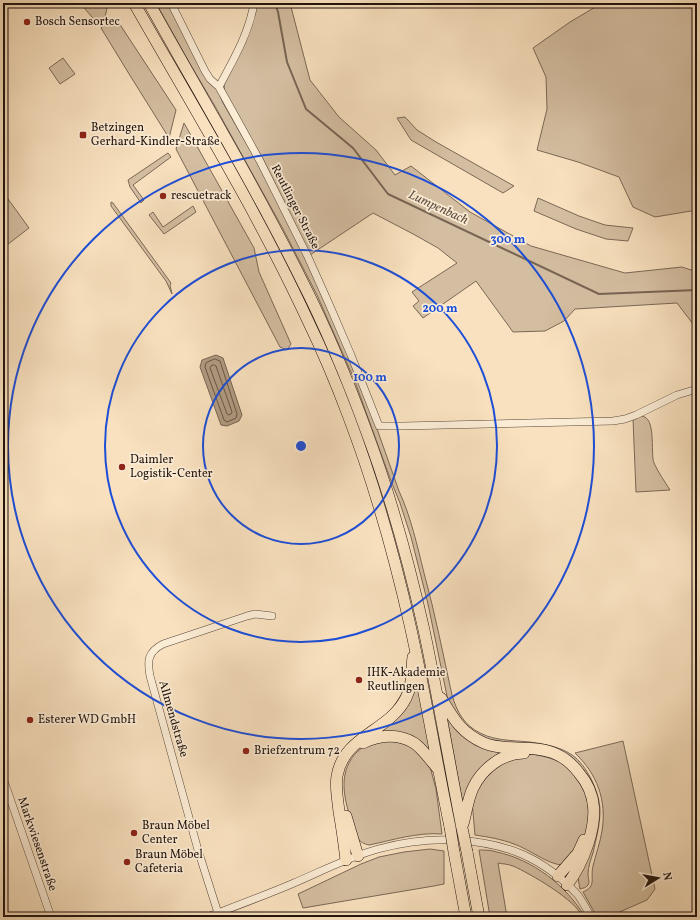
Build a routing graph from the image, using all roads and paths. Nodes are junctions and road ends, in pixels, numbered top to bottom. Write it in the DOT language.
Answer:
graph roads {
  1 [pos="134,3"];
  2 [pos="149,3"];
  3 [pos="171,3"];
  4 [pos="254,3"];
  5 [pos="219,87"];
  6 [pos="697,389"];
  7 [pos="272,616"];
  8 [pos="415,646"];
  9 [pos="436,691"];
  10 [pos="439,769"];
  11 [pos="3,778"];
  12 [pos="462,827"];
  13 [pos="358,856"];
  14 [pos="346,860"];
  15 [pos="558,876"];
  16 [pos="567,884"];
  17 [pos="218,913"];
  18 [pos="51,917"];
  19 [pos="207,917"];
  20 [pos="466,917"];
  21 [pos="479,917"];
  22 [pos="591,917"];
  1 -- 8 [label="highway"];
  2 -- 9 [label="highway"];
  3 -- 5 [label="street, Reutlinger Straße"];
  4 -- 5 [label="street"];
  5 -- 6 [label="street, Reutlinger Straße"];
  7 -- 17 [label="street, Allmendstraße"];
  8 -- 10 [label="highway"];
  8 -- 14 [label="highway"];
  9 -- 12 [label="highway"];
  9 -- 16 [label="highway"];
  10 -- 13 [label="highway"];
  10 -- 20 [label="highway, bridge"];
  11 -- 18 [label="street, Markwiesenstraße"];
  12 -- 15 [label="highway"];
  12 -- 21 [label="highway, bridge"];
  13 -- 14 [label="street"];
  13 -- 15 [label="street"];
  14 -- 17 [label="street"];
  15 -- 16 [label="street"];
  16 -- 22 [label="street"];
  17 -- 19 [label="street"];
}
